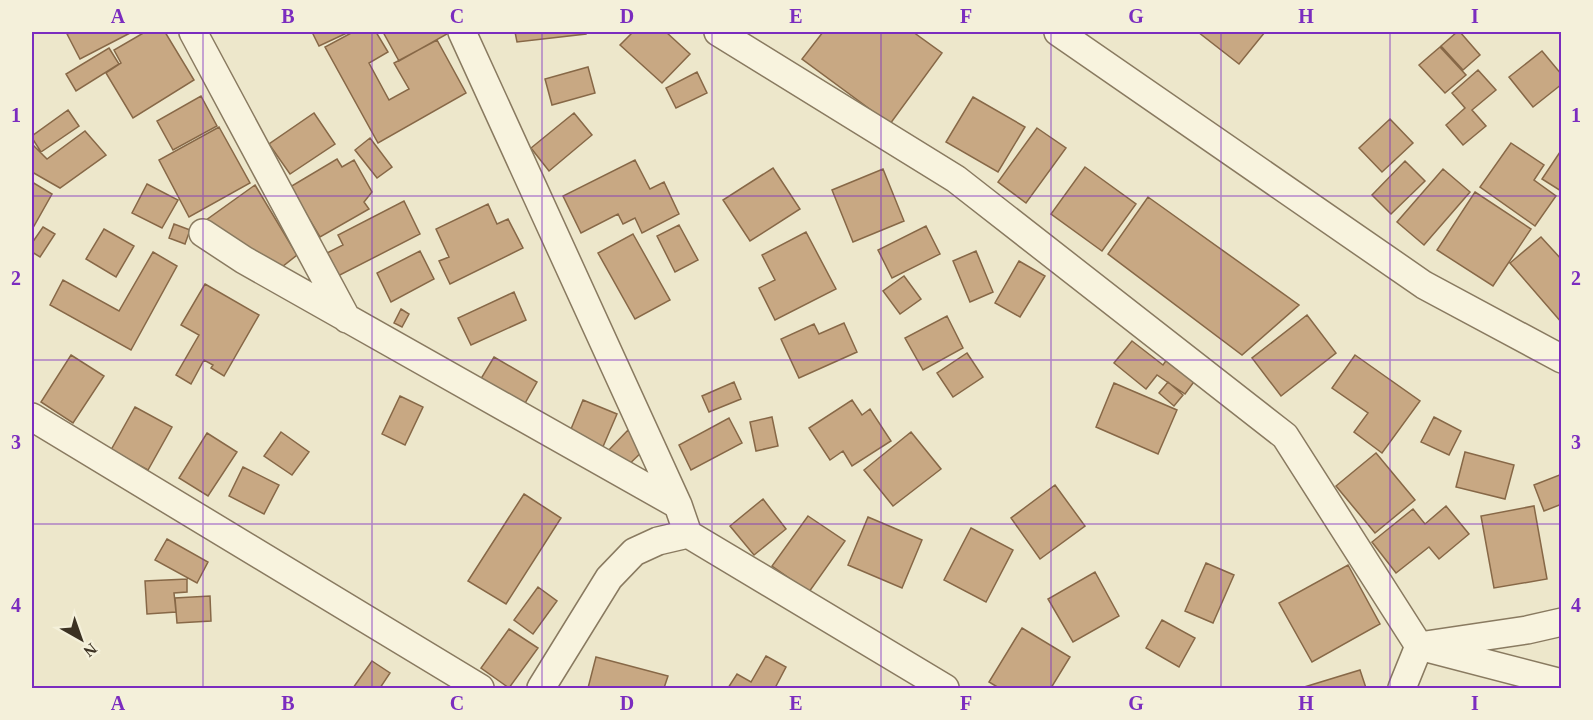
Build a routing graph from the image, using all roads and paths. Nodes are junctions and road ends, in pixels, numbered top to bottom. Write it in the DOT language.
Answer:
graph roads {
  1 [pos="193,32"];
  2 [pos="462,32"];
  3 [pos="718,32"];
  4 [pos="1058,32"];
  5 [pos="203,233"];
  6 [pos="346,319"];
  7 [pos="1562,359"];
  8 [pos="32,417"];
  9 [pos="678,505"];
  10 [pos="688,534"];
  11 [pos="1562,622"];
  12 [pos="1419,646"];
  13 [pos="1562,683"];
  14 [pos="480,688"];
  15 [pos="541,688"];
  16 [pos="945,688"];
  17 [pos="1402,688"];
  1 -- 6 [label="street"];
  2 -- 9 [label="street"];
  3 -- 12 [label="street"];
  4 -- 7 [label="street"];
  5 -- 6 [label="street"];
  6 -- 9 [label="street"];
  8 -- 14 [label="street"];
  9 -- 10 [label="street"];
  10 -- 15 [label="street"];
  10 -- 16 [label="street"];
  11 -- 12 [label="street"];
  12 -- 13 [label="street"];
  12 -- 17 [label="street"];
}
